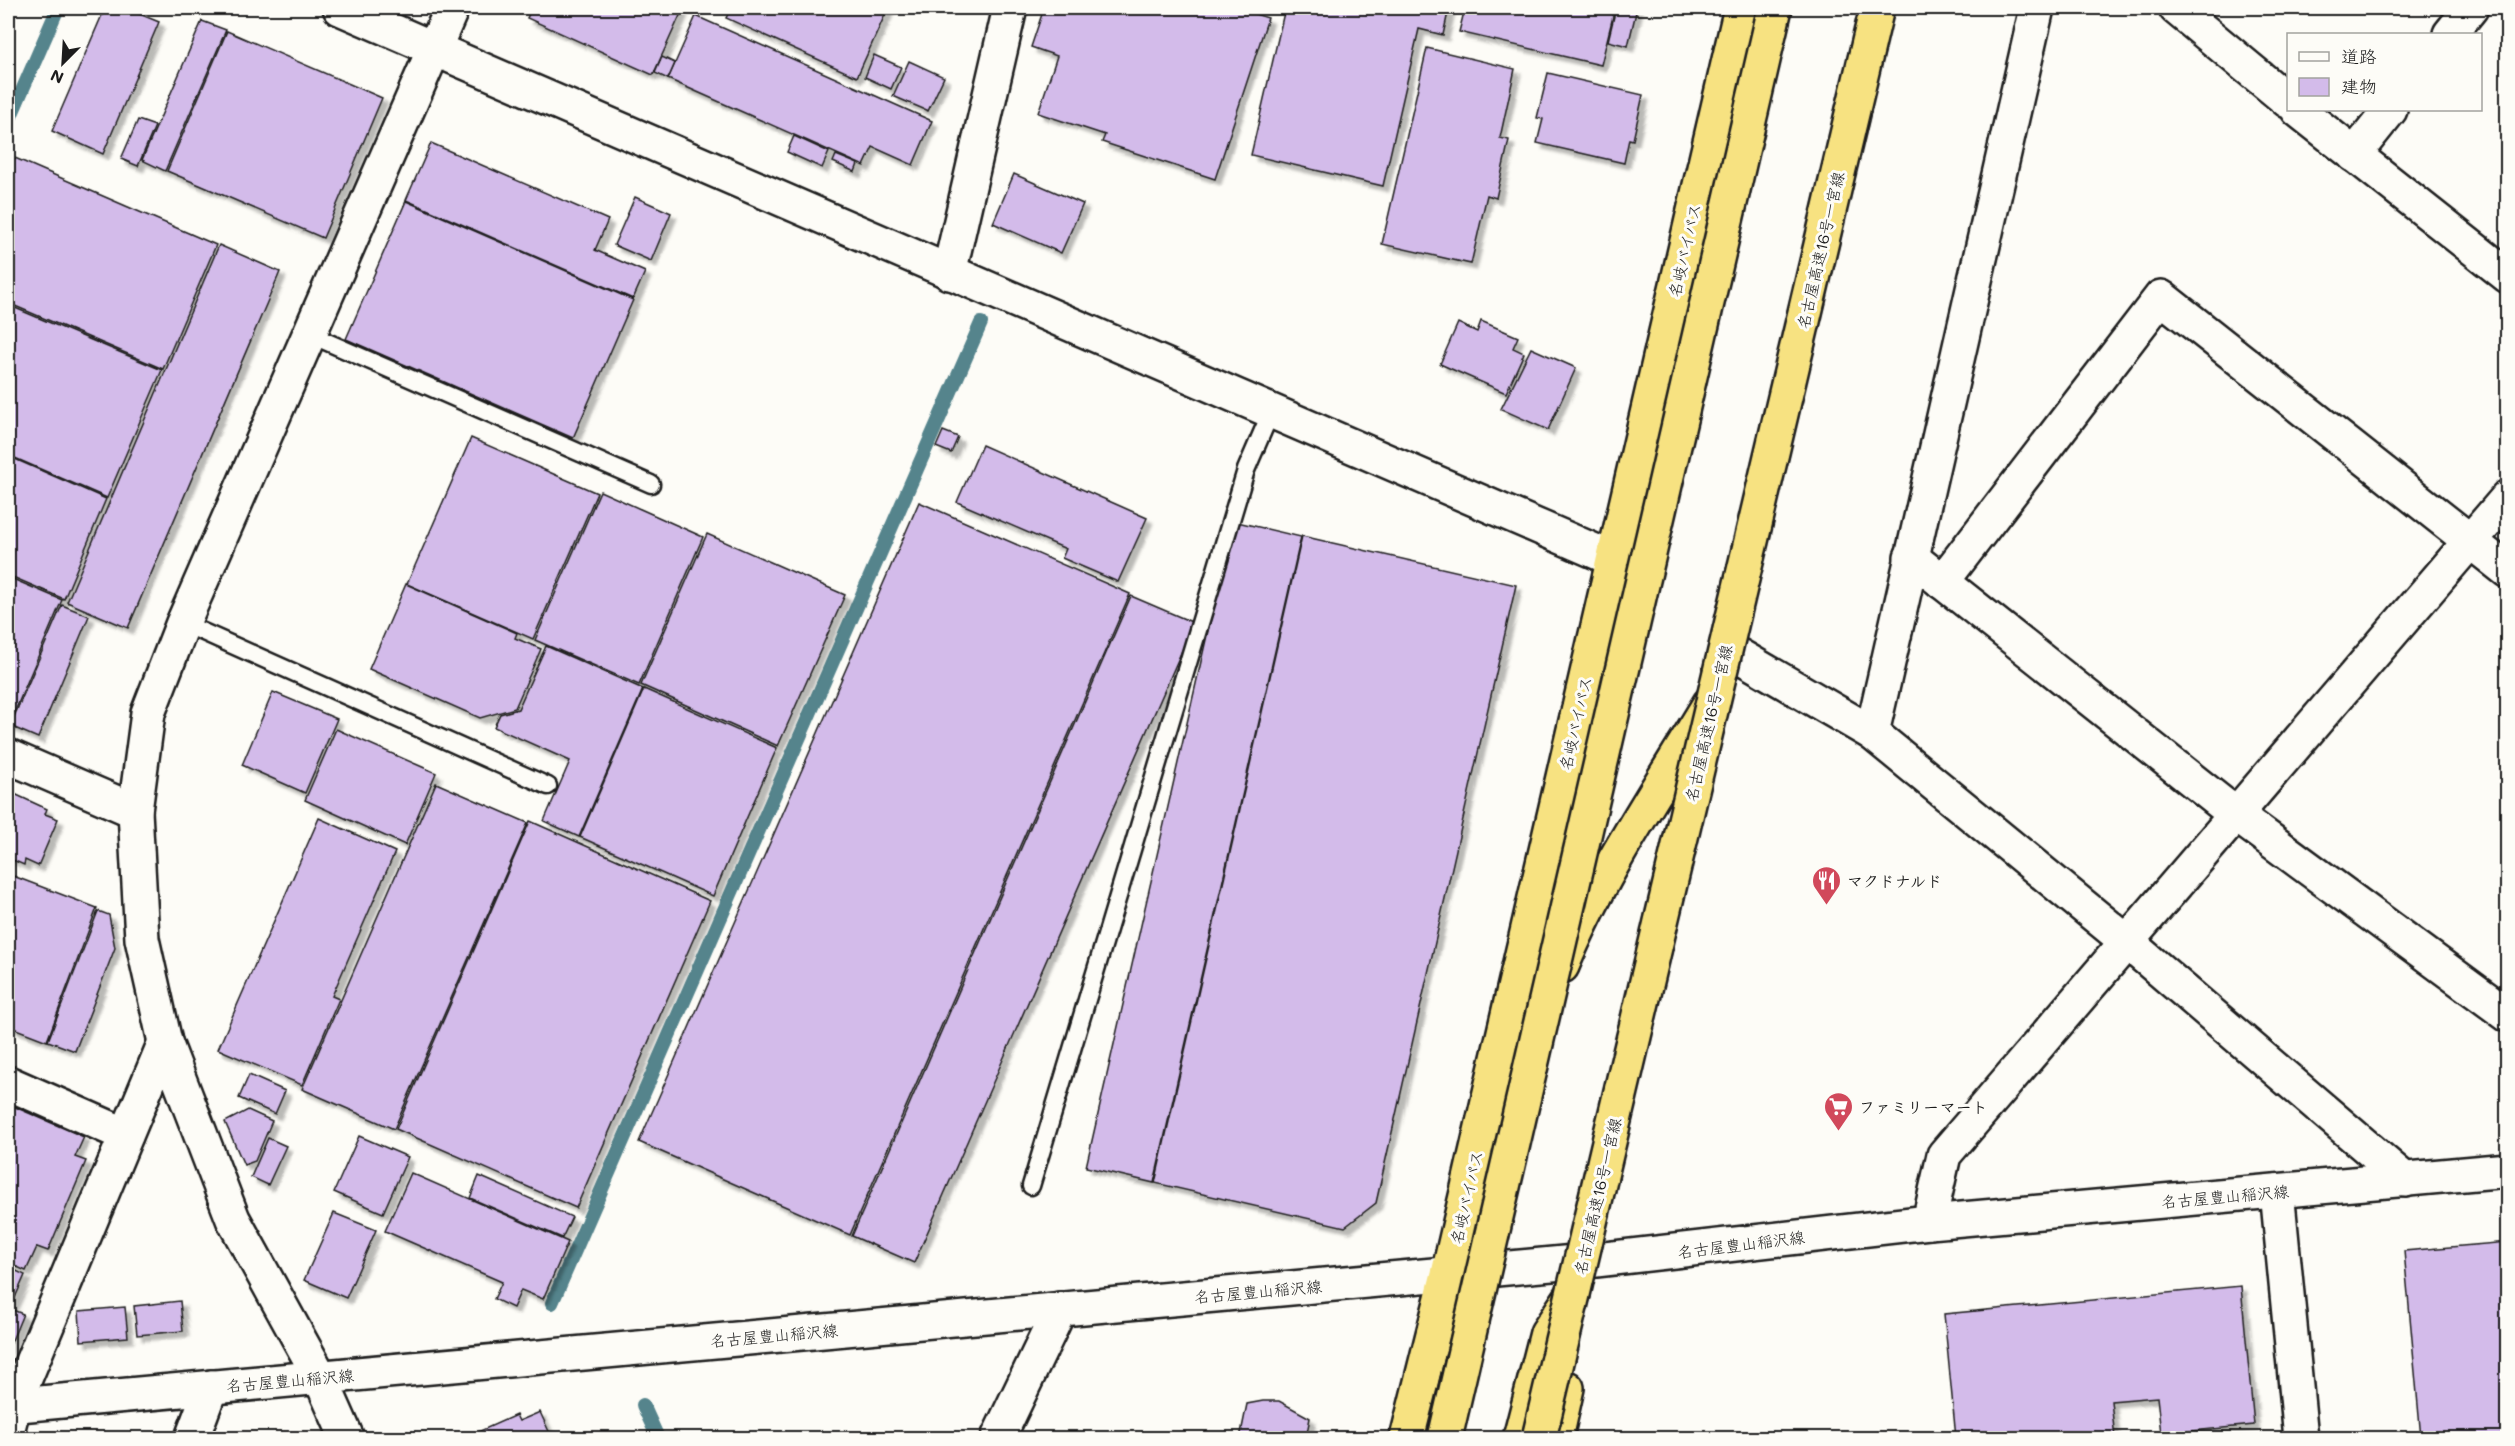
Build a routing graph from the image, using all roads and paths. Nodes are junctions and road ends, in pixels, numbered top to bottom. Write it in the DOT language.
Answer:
graph roads {
  1 [pos="340,8"];
  2 [pos="452,8"];
  3 [pos="1010,8"];
  4 [pos="1741,8"];
  5 [pos="1775,8"];
  6 [pos="1877,8"];
  7 [pos="1888,8"];
  8 [pos="2037,8"];
  9 [pos="2176,8"];
  10 [pos="2471,8"];
  11 [pos="2451,33"];
  12 [pos="434,48"];
  13 [pos="2287,99"];
  14 [pos="2299,111"];
  15 [pos="2389,111"];
  16 [pos="2354,155"];
  17 [pos="949,273"];
  18 [pos="2508,276"];
  19 [pos="309,334"];
  20 [pos="1271,412"];
  21 [pos="651,484"];
  22 [pos="2508,497"];
  23 [pos="2470,541"];
  24 [pos="1911,557"];
  25 [pos="1613,559"];
  26 [pos="2508,572"];
  27 [pos="1942,582"];
  28 [pos="183,623"];
  29 [pos="1738,655"];
  30 [pos="1872,733"];
  31 [pos="8,756"];
  32 [pos="548,786"];
  33 [pos="135,811"];
  34 [pos="2235,813"];
  35 [pos="2126,941"];
  36 [pos="2508,1015"];
  37 [pos="165,1042"];
  38 [pos="8,1083"];
  39 [pos="126,1135"];
  40 [pos="2508,1170"];
  41 [pos="2405,1180"];
  42 [pos="1031,1186"];
  43 [pos="2277,1191"];
  44 [pos="1929,1222"];
  45 [pos="1596,1260"];
  46 [pos="1449,1274"];
  47 [pos="1060,1309"];
  48 [pos="320,1377"];
  49 [pos="211,1387"];
  50 [pos="10,1413"];
  51 [pos="192,1438"];
  52 [pos="347,1438"];
  53 [pos="998,1438"];
  54 [pos="1407,1438"];
  55 [pos="1445,1438"];
  56 [pos="1520,1438"];
  57 [pos="1539,1438"];
  58 [pos="1556,1438"];
  59 [pos="2301,1438"];
  1 -- 12 [label="street"];
  2 -- 12 [label="street"];
  3 -- 17 [label="street"];
  4 -- 25 [label="highway, 名岐バイパス"];
  5 -- 55 [label="highway, bridge"];
  6 -- 57 [label="highway, 名古屋高速16号一宮線, bridge"];
  7 -- 29 [label="highway"];
  8 -- 24 [label="street"];
  9 -- 13 [label="street"];
  10 -- 11 [label="street"];
  12 -- 17 [label="street"];
  12 -- 19 [label="street"];
  14 -- 16 [label="street"];
  15 -- 16 [label="street"];
  16 -- 18 [label="street"];
  17 -- 20 [label="street"];
  19 -- 21 [label="lane"];
  19 -- 28 [label="street"];
  20 -- 25 [label="street"];
  20 -- 42 [label="lane"];
  22 -- 23 [label="street"];
  23 -- 26 [label="street"];
  23 -- 27 [label="street"];
  23 -- 34 [label="street"];
  24 -- 27 [label="street"];
  24 -- 30 [label="street"];
  25 -- 46 [label="highway, 名岐バイパス"];
  27 -- 34 [label="street"];
  28 -- 32 [label="lane"];
  28 -- 33 [label="street"];
  29 -- 30 [label="street"];
  29 -- 45 [label="highway"];
  29 -- 46 [label="highway"];
  30 -- 35 [label="street"];
  31 -- 33 [label="street"];
  33 -- 37 [label="street"];
  34 -- 35 [label="street"];
  34 -- 36 [label="street"];
  35 -- 41 [label="street"];
  35 -- 44 [label="street"];
  37 -- 39 [label="street"];
  37 -- 48 [label="street"];
  38 -- 39 [label="street"];
  39 -- 50 [label="street"];
  40 -- 41 [label="street, 名古屋豊山稲沢線"];
  41 -- 43 [label="street, 名古屋豊山稲沢線"];
  43 -- 44 [label="street, 名古屋豊山稲沢線"];
  43 -- 59 [label="street"];
  44 -- 45 [label="street, 名古屋豊山稲沢線"];
  45 -- 46 [label="street, 名古屋豊山稲沢線"];
  45 -- 56 [label="highway"];
  45 -- 58 [label="highway"];
  46 -- 47 [label="street, 名古屋豊山稲沢線"];
  46 -- 54 [label="highway, 名岐バイパス"];
  47 -- 48 [label="street, 名古屋豊山稲沢線"];
  47 -- 53 [label="street"];
  48 -- 49 [label="street, 名古屋豊山稲沢線"];
  48 -- 52 [label="street"];
  49 -- 50 [label="street, 名古屋豊山稲沢線"];
  49 -- 51 [label="street"];
}
